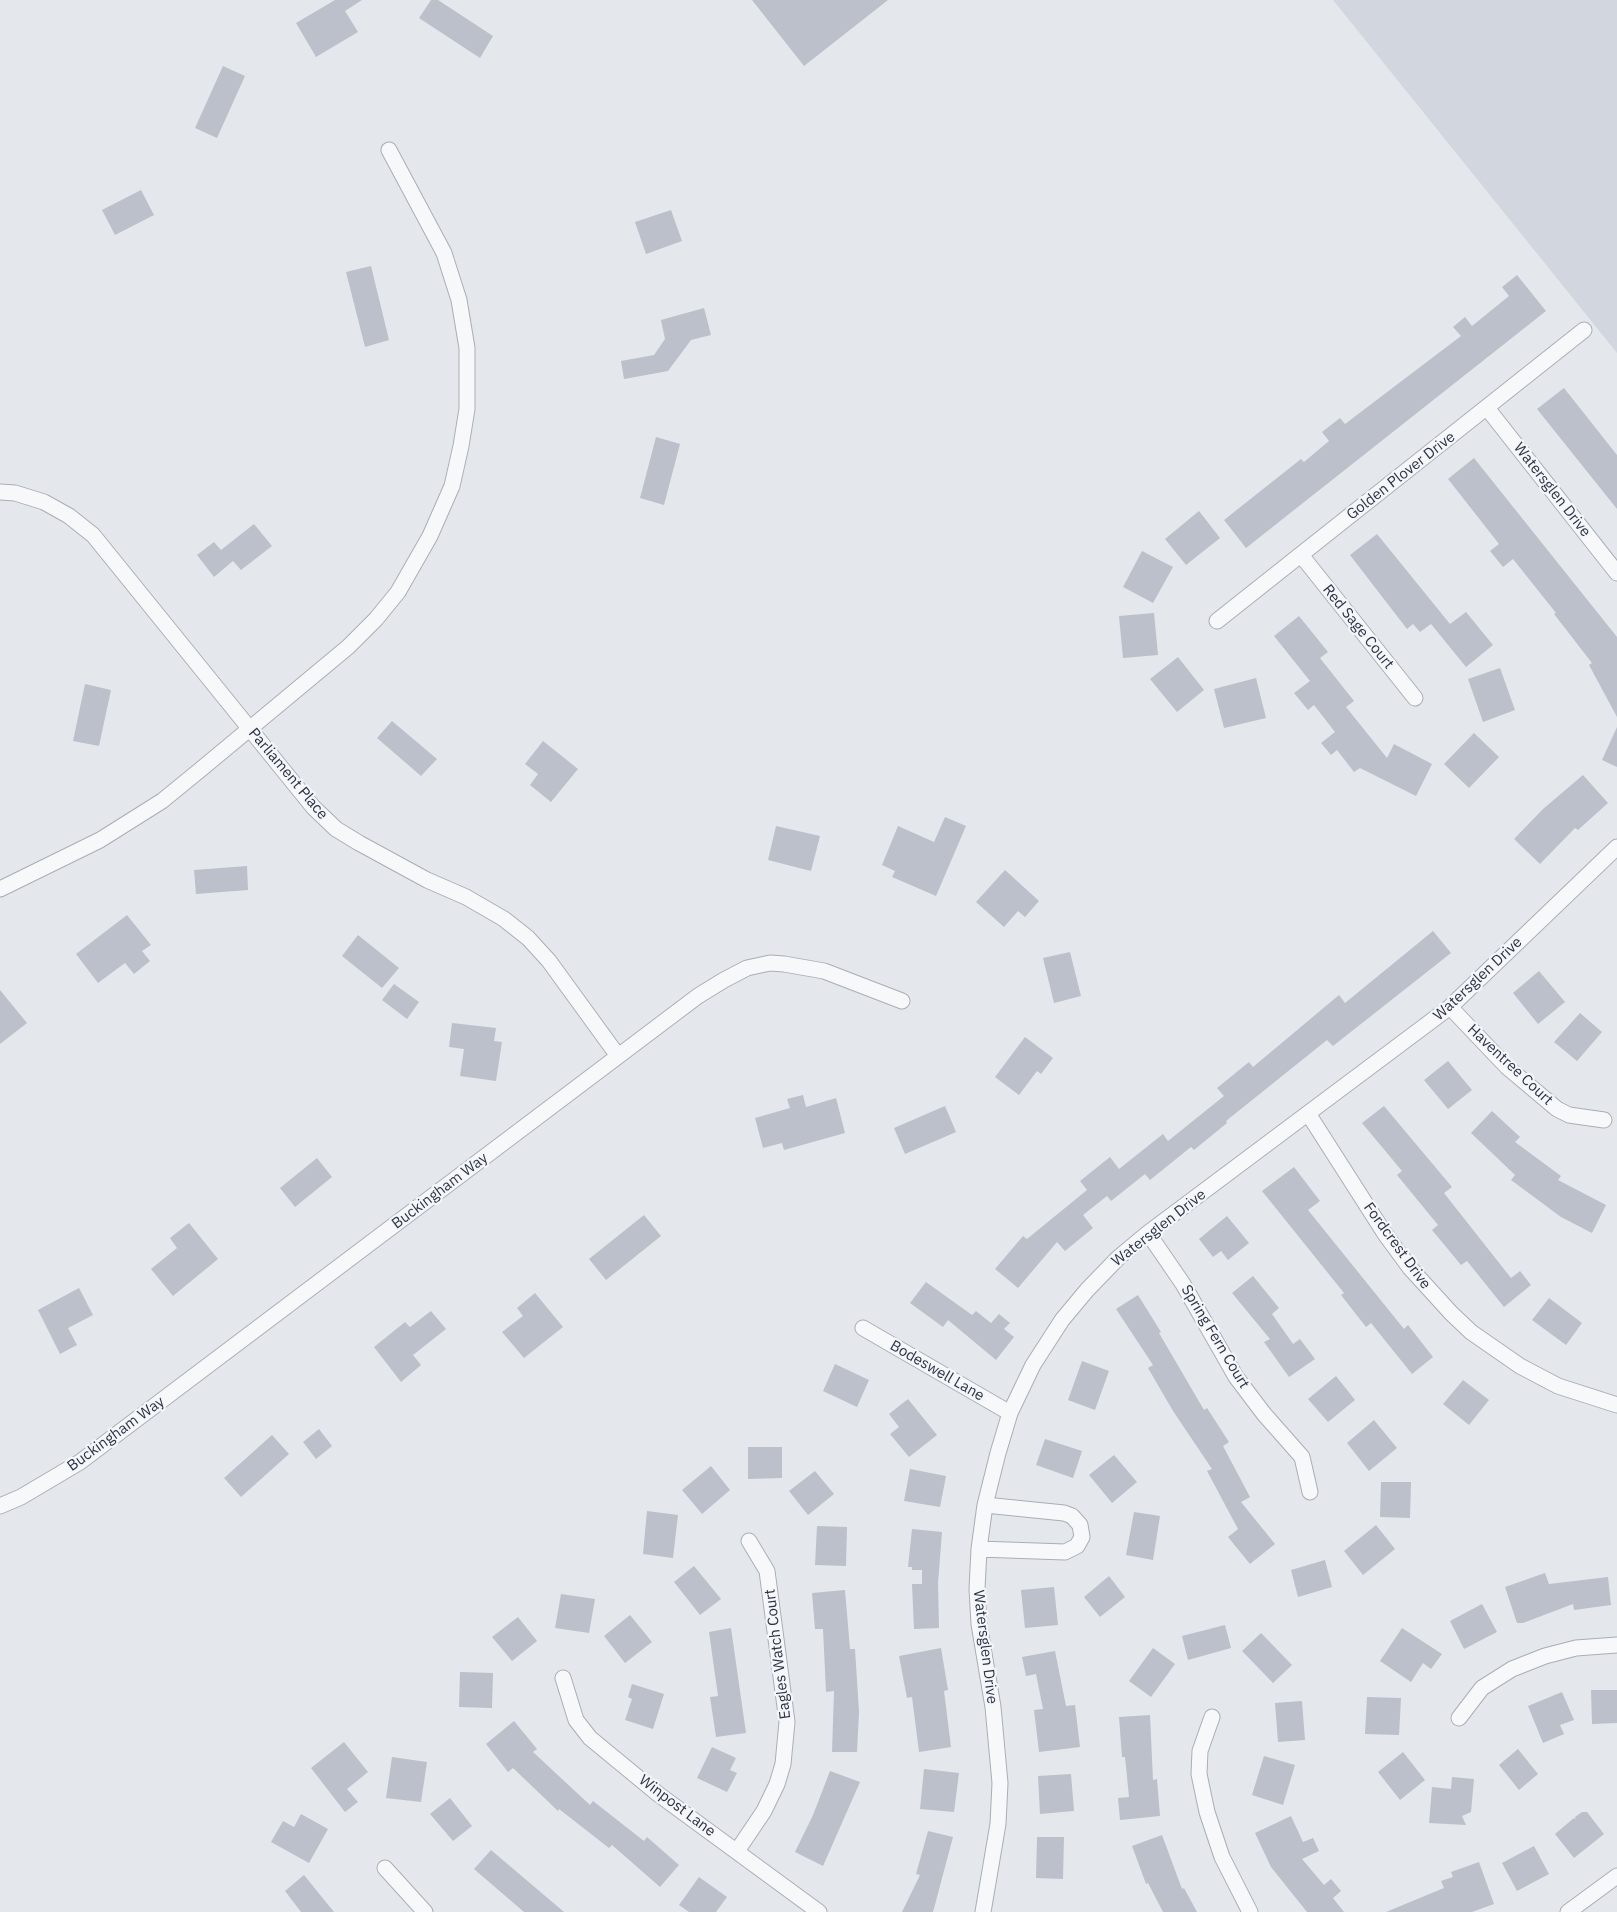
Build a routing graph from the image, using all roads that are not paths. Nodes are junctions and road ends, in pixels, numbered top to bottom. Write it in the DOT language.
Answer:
graph roads {
  1 [pos="389,150"];
  2 [pos="1584,330"];
  3 [pos="1487,408"];
  4 [pos="0,492"];
  5 [pos="1301,555"];
  6 [pos="1617,573"];
  7 [pos="1217,621"];
  8 [pos="1415,698"];
  9 [pos="250,728"];
  10 [pos="1617,846"];
  11 [pos="0,889"];
  12 [pos="902,1001"];
  13 [pos="1450,1007"];
  14 [pos="618,1056"];
  15 [pos="1308,1115"];
  16 [pos="1604,1120"];
  17 [pos="1148,1233"];
  18 [pos="863,1328"];
  19 [pos="1617,1405"];
  20 [pos="1010,1413"];
  21 [pos="1310,1492"];
  22 [pos="985,1505"];
  23 [pos="0,1506"];
  24 [pos="749,1541"];
  25 [pos="979,1549"];
  26 [pos="1617,1645"];
  27 [pos="563,1678"];
  28 [pos="1212,1717"];
  29 [pos="1459,1718"];
  30 [pos="737,1851"];
  31 [pos="385,1868"];
  32 [pos="1617,1876"];
  33 [pos="425,1912"];
  34 [pos="819,1912"];
  35 [pos="984,1912"];
  36 [pos="1250,1912"];
  37 [pos="1568,1912"];
  1 -- 9 [label="street"];
  2 -- 3 [label="street, Golden Plover Drive"];
  3 -- 5 [label="street, Golden Plover Drive"];
  3 -- 6 [label="street, Watersglen Drive"];
  4 -- 9 [label="street, Parliament Place"];
  5 -- 7 [label="street, Golden Plover Drive"];
  5 -- 8 [label="street, Red Sage Court"];
  9 -- 11 [label="street"];
  9 -- 14 [label="street, Parliament Place"];
  10 -- 13 [label="street, Watersglen Drive"];
  12 -- 14 [label="street, Buckingham Way"];
  13 -- 15 [label="street, Watersglen Drive"];
  13 -- 16 [label="street, Haventree Court"];
  14 -- 23 [label="street, Buckingham Way"];
  15 -- 17 [label="street, Watersglen Drive"];
  15 -- 19 [label="street, Fordcrest Drive"];
  17 -- 20 [label="street, Watersglen Drive"];
  17 -- 21 [label="street, Spring Fern Court"];
  18 -- 20 [label="street, Bodeswell Lane"];
  20 -- 22 [label="street, Watersglen Drive"];
  22 -- 25 [label="street, Watersglen Drive"];
  22 -- 25 [label="street"];
  24 -- 30 [label="street, Eagles Watch Court"];
  25 -- 35 [label="street, Watersglen Drive"];
  26 -- 29 [label="street"];
  27 -- 30 [label="street, Winpost Lane"];
  28 -- 36 [label="street"];
  30 -- 34 [label="street, Winpost Lane"];
  31 -- 33 [label="street"];
  32 -- 37 [label="street"];
}
